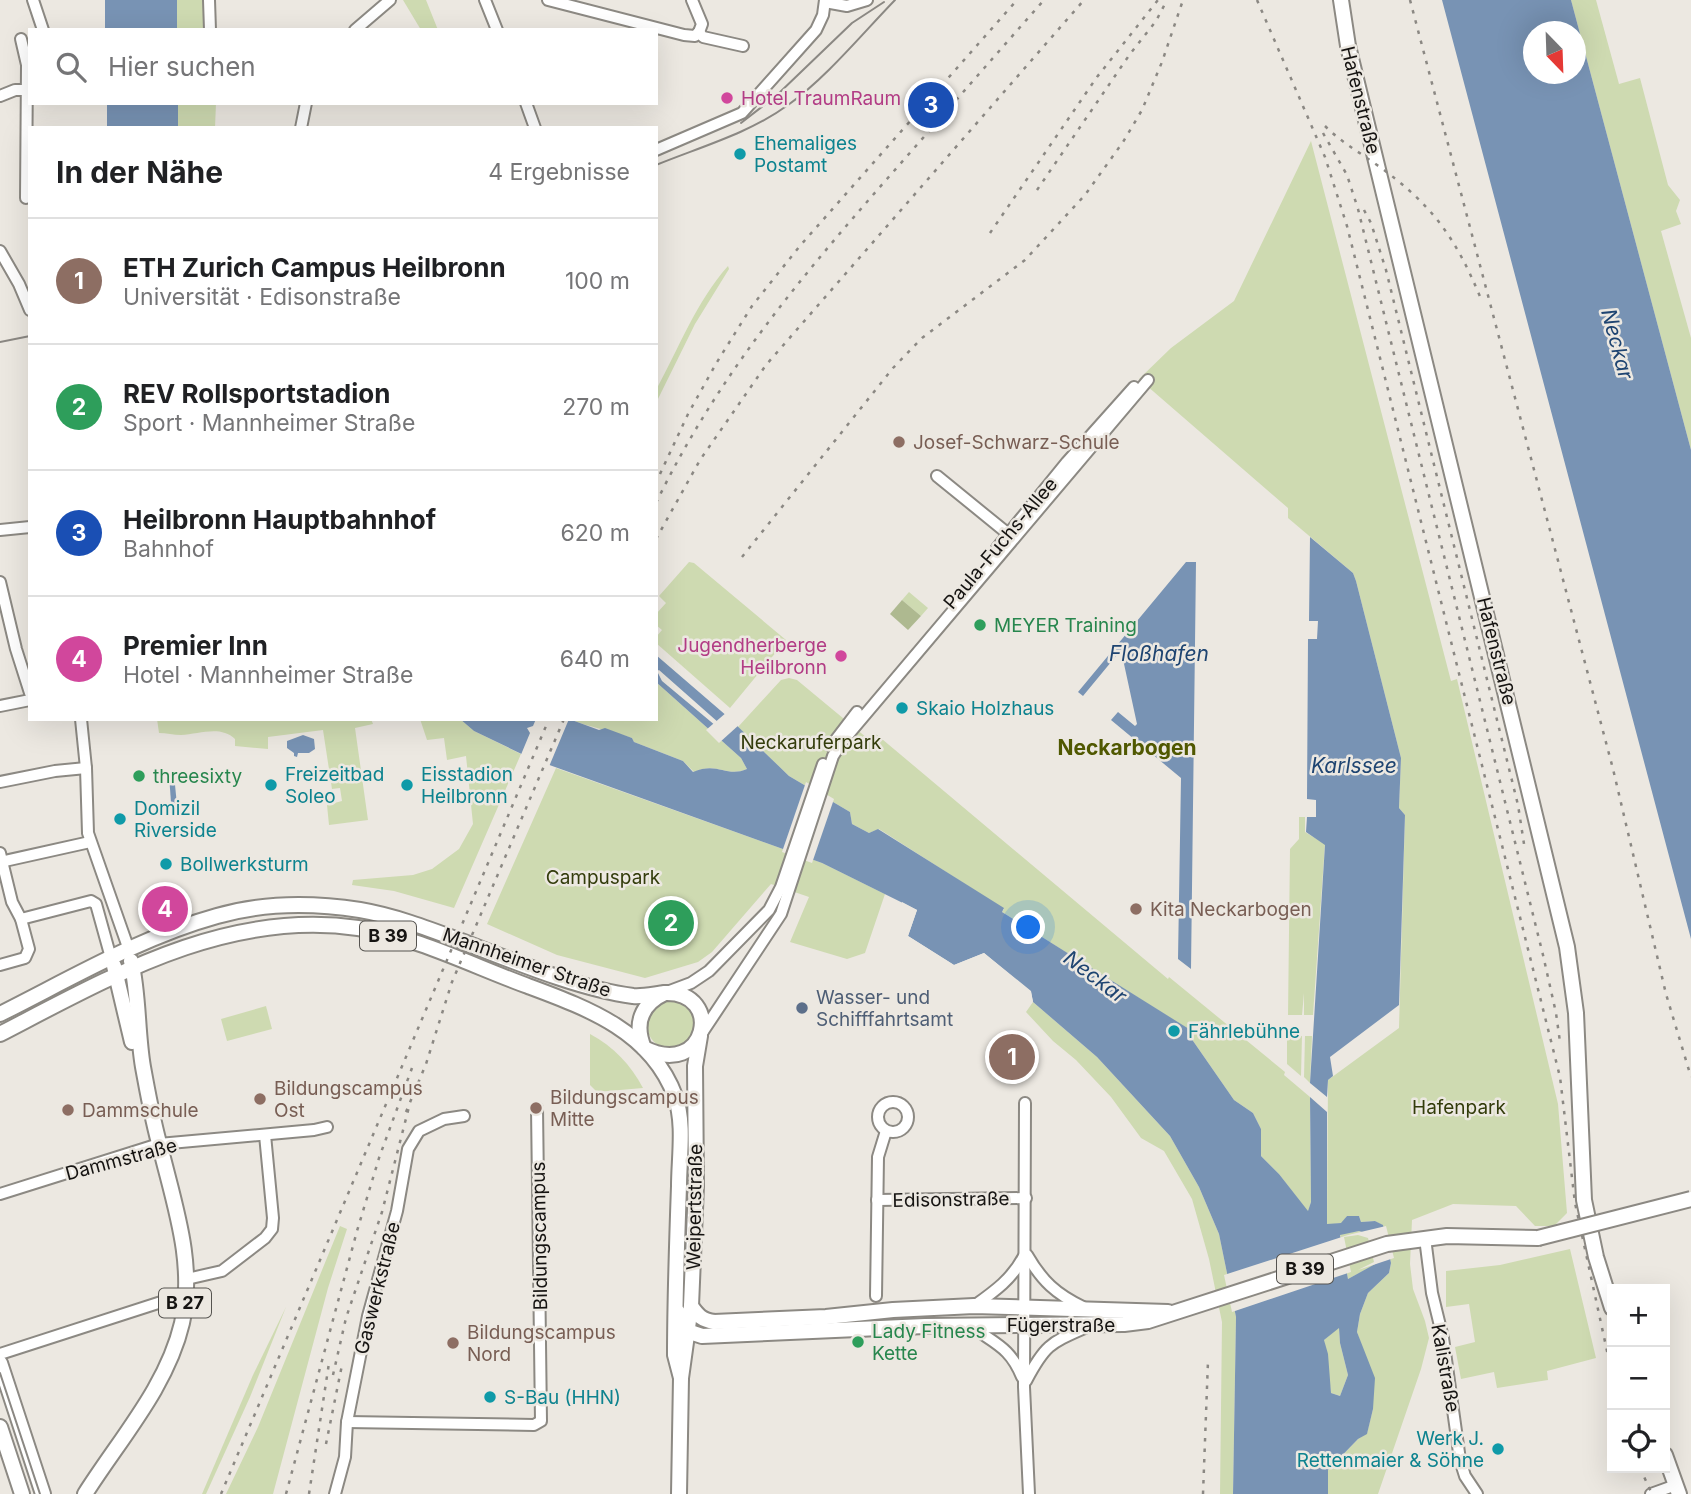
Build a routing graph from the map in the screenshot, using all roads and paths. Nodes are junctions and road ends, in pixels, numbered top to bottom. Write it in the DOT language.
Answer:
graph roads {
  1 [pos="33,0"];
  2 [pos="209,0"];
  3 [pos="390,0"];
  4 [pos="485,0"];
  5 [pos="548,0"];
  6 [pos="692,0"];
  7 [pos="866,0"];
  8 [pos="1340,0"];
  9 [pos="825,1"];
  10 [pos="42,28"];
  11 [pos="210,28"];
  12 [pos="357,28"];
  13 [pos="496,28"];
  14 [pos="657,28"];
  15 [pos="658,28"];
  16 [pos="699,32"];
  17 [pos="25,45"];
  18 [pos="743,46"];
  19 [pos="27,90"];
  20 [pos="0,96"];
  21 [pos="306,105"];
  22 [pos="527,105"];
  23 [pos="301,126"];
  24 [pos="534,126"];
  25 [pos="658,149"];
  26 [pos="26,198"];
  27 [pos="0,251"];
  28 [pos="28,305"];
  29 [pos="1146,378"];
  30 [pos="937,477"];
  31 [pos="28,527"];
  32 [pos="0,530"];
  33 [pos="1011,536"];
  34 [pos="0,582"];
  35 [pos="28,687"];
  36 [pos="28,701"];
  37 [pos="0,706"];
  38 [pos="81,721"];
  39 [pos="86,768"];
  40 [pos="0,782"];
  41 [pos="90,842"];
  42 [pos="1,859"];
  43 [pos="106,885"];
  44 [pos="785,889"];
  45 [pos="91,901"];
  46 [pos="251,910"];
  47 [pos="21,919"];
  48 [pos="253,931"];
  49 [pos="129,950"];
  50 [pos="111,958"];
  51 [pos="0,965"];
  52 [pos="133,967"];
  53 [pos="116,975"];
  54 [pos="665,993"];
  55 [pos="0,1014"];
  56 [pos="0,1034"];
  57 [pos="701,1036"];
  58 [pos="644,1048"];
  59 [pos="1025,1103"];
  60 [pos="150,1105"];
  61 [pos="537,1108"];
  62 [pos="464,1116"];
  63 [pos="327,1126"];
  64 [pos="886,1131"];
  65 [pos="265,1135"];
  66 [pos="159,1144"];
  67 [pos="0,1194"];
  68 [pos="1026,1198"];
  69 [pos="1691,1199"];
  70 [pos="877,1200"];
  71 [pos="1418,1239"];
  72 [pos="1025,1253"];
  73 [pos="187,1279"];
  74 [pos="1607,1292"];
  75 [pos="186,1294"];
  76 [pos="876,1296"];
  77 [pos="677,1302"];
  78 [pos="691,1306"];
  79 [pos="974,1306"];
  80 [pos="1025,1307"];
  81 [pos="1086,1309"];
  82 [pos="1172,1312"];
  83 [pos="969,1325"];
  84 [pos="1025,1325"];
  85 [pos="1089,1326"];
  86 [pos="687,1331"];
  87 [pos="0,1353"];
  88 [pos="0,1363"];
  89 [pos="681,1378"];
  90 [pos="1024,1383"];
  91 [pos="347,1422"];
  92 [pos="0,1427"];
  93 [pos="1670,1470"];
  94 [pos="1677,1490"];
  95 [pos="22,1494"];
  96 [pos="43,1494"];
  97 [pos="85,1494"];
  98 [pos="335,1494"];
  99 [pos="679,1494"];
  100 [pos="1028,1494"];
  101 [pos="1477,1494"];
  102 [pos="1651,1494"];
  1 -- 10 [label="street"];
  2 -- 11 [label="street"];
  3 -- 12 [label="street"];
  4 -- 13 [label="street"];
  5 -- 14 [label="street"];
  6 -- 16 [label="street"];
  7 -- 9 [label="street"];
  8 -- 74 [label="main road, Hafenstraße"];
  9 -- 25 [label="street"];
  15 -- 16 [label="street"];
  16 -- 18 [label="street"];
  17 -- 19 [label="street"];
  19 -- 20 [label="street"];
  19 -- 26 [label="street"];
  21 -- 23 [label="street"];
  22 -- 24 [label="street"];
  27 -- 28 [label="street"];
  29 -- 33 [label="street, Paula-Fuchs-Allee"];
  30 -- 33 [label="street"];
  31 -- 32 [label="street"];
  33 -- 44 [label="street, Paula-Fuchs-Allee"];
  34 -- 35 [label="street"];
  36 -- 37 [label="street"];
  38 -- 39 [label="street"];
  39 -- 40 [label="street"];
  39 -- 41 [label="street"];
  41 -- 42 [label="street"];
  41 -- 43 [label="street"];
  42 -- 47 [label="street"];
  43 -- 45 [label="street"];
  43 -- 49 [label="street"];
  44 -- 54 [label="street, Mannheimer Straße"];
  44 -- 57 [label="street"];
  45 -- 47 [label="street"];
  45 -- 50 [label="street"];
  46 -- 48 [label="main road"];
  46 -- 49 [label="main road, Mannheimer Straße / B 39"];
  46 -- 54 [label="main road, Mannheimer Straße / B 39"];
  47 -- 51 [label="street"];
  48 -- 52 [label="main road, Mannheimer Straße / B 39"];
  48 -- 58 [label="main road, Mannheimer Straße / B 39"];
  49 -- 50 [label="main road, Mannheimer Straße / B 39"];
  49 -- 52 [label="main road"];
  50 -- 53 [label="main road, B 27"];
  50 -- 55 [label="main road, Mannheimer Straße"];
  52 -- 53 [label="main road, Mannheimer Straße / B 39"];
  52 -- 60 [label="main road"];
  53 -- 56 [label="main road, Mannheimer Straße / B 39"];
  53 -- 60 [label="main road, B 27"];
  54 -- 57 [label="main road, B 39"];
  54 -- 58 [label="main road"];
  57 -- 58 [label="main road"];
  57 -- 78 [label="main road, Weipertstraße / B 39"];
  58 -- 77 [label="main road, Weipertstraße / B 39"];
  59 -- 68 [label="street, Edisonstraße"];
  60 -- 66 [label="main road, B 27"];
  61 -- 91 [label="street, Bildungscampus"];
  62 -- 91 [label="street, Gaswerkstraße"];
  63 -- 65 [label="street, Dammstraße"];
  64 -- 70 [label="street, Edisonstraße"];
  65 -- 66 [label="street, Dammstraße"];
  65 -- 73 [label="street"];
  66 -- 67 [label="street, Dammstraße"];
  66 -- 73 [label="main road, B 27"];
  68 -- 70 [label="street, Edisonstraße"];
  68 -- 72 [label="street, Edisonstraße"];
  69 -- 71 [label="main road, B 39, bridge"];
  70 -- 76 [label="street, Edisonstraße"];
  71 -- 82 [label="main road, Fügerstraße / B 39"];
  71 -- 101 [label="street, Kalistraße"];
  72 -- 79 [label="street"];
  72 -- 80 [label="street, Edisonstraße"];
  72 -- 81 [label="street"];
  73 -- 75 [label="main road, B 27"];
  75 -- 87 [label="street"];
  75 -- 97 [label="main road, B 27"];
  77 -- 86 [label="main road, B 39"];
  77 -- 89 [label="main road, Weipertstraße"];
  78 -- 79 [label="main road, Fügerstraße / B 39"];
  78 -- 86 [label="main road, Weipertstraße"];
  79 -- 80 [label="main road, Fügerstraße / B 39"];
  80 -- 81 [label="main road, Fügerstraße / B 39"];
  80 -- 84 [label="street, Edisonstraße"];
  81 -- 82 [label="main road, Fügerstraße / B 39"];
  82 -- 85 [label="main road, Fügerstraße / B 39"];
  83 -- 84 [label="main road, Fügerstraße / B 39"];
  83 -- 86 [label="main road, Fügerstraße / B 39"];
  83 -- 90 [label="street"];
  84 -- 85 [label="main road, Fügerstraße / B 39"];
  84 -- 90 [label="street, Edisonstraße"];
  85 -- 90 [label="street"];
  86 -- 89 [label="main road, Weipertstraße"];
  88 -- 96 [label="main road"];
  89 -- 99 [label="main road, Weipertstraße"];
  90 -- 100 [label="street, Edisonstraße"];
  91 -- 98 [label="street, Gaswerkstraße"];
  92 -- 95 [label="main road"];
  93 -- 94 [label="main road"];
  94 -- 102 [label="street"];
}
